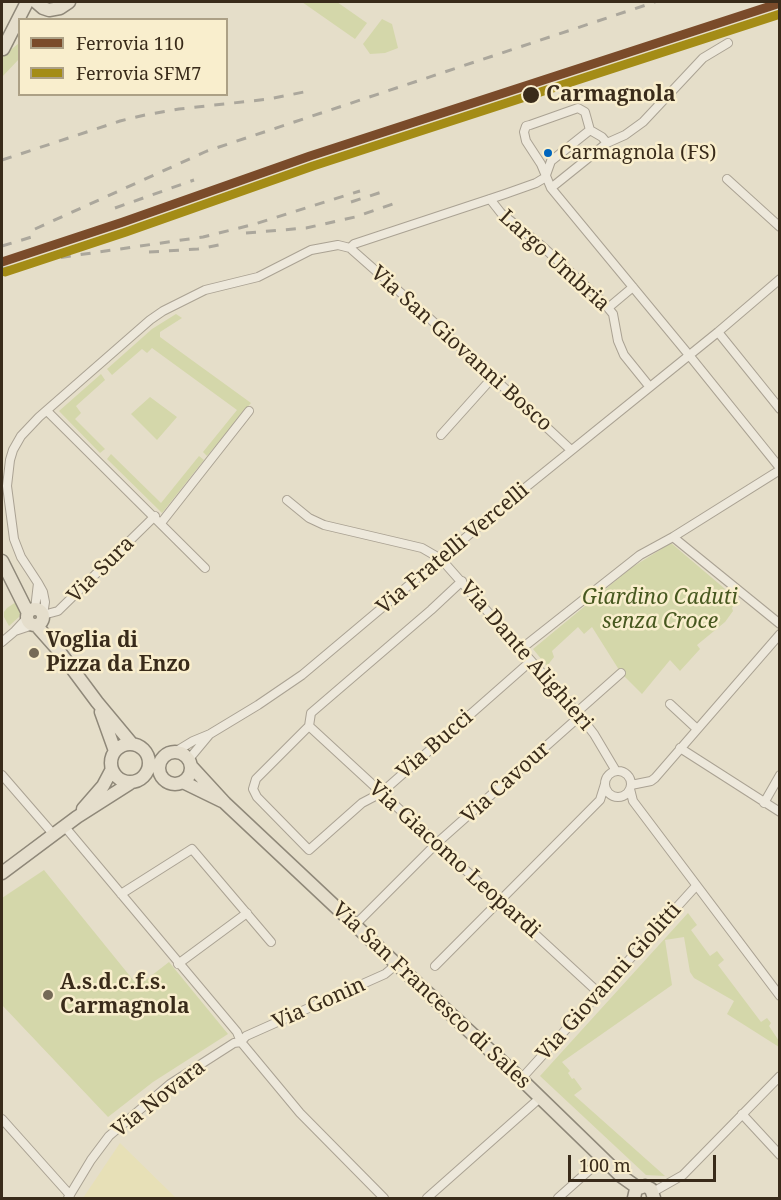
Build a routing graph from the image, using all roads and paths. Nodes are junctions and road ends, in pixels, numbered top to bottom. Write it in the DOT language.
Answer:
graph roads {
  1 [pos="27,2"];
  2 [pos="36,2"];
  3 [pos="69,2"];
  4 [pos="49,10"];
  5 [pos="18,18"];
  6 [pos="39,18"];
  7 [pos="18,19"];
  8 [pos="18,36"];
  9 [pos="728,44"];
  10 [pos="2,49"];
  11 [pos="590,130"];
  12 [pos="607,143"];
  13 [pos="546,177"];
  14 [pos="727,179"];
  15 [pos="551,188"];
  16 [pos="490,199"];
  17 [pos="780,227"];
  18 [pos="350,248"];
  19 [pos="780,279"];
  20 [pos="633,287"];
  21 [pos="608,308"];
  22 [pos="718,332"];
  23 [pos="689,355"];
  24 [pos="494,377"];
  25 [pos="649,386"];
  26 [pos="780,409"];
  27 [pos="47,411"];
  28 [pos="249,411"];
  29 [pos="441,435"];
  30 [pos="571,450"];
  31 [pos="780,469"];
  32 [pos="287,501"];
  33 [pos="155,516"];
  34 [pos="161,523"];
  35 [pos="673,537"];
  36 [pos="441,559"];
  37 [pos="2,561"];
  38 [pos="205,568"];
  39 [pos="462,581"];
  40 [pos="35,618"];
  41 [pos="780,624"];
  42 [pos="780,634"];
  43 [pos="3,639"];
  44 [pos="521,649"];
  45 [pos="531,661"];
  46 [pos="621,673"];
  47 [pos="97,702"];
  48 [pos="670,704"];
  49 [pos="578,714"];
  50 [pos="309,726"];
  51 [pos="697,729"];
  52 [pos="210,734"];
  53 [pos="132,744"];
  54 [pos="680,748"];
  55 [pos="115,751"];
  56 [pos="147,754"];
  57 [pos="170,754"];
  58 [pos="607,757"];
  59 [pos="190,763"];
  60 [pos="112,769"];
  61 [pos="616,771"];
  62 [pos="2,775"];
  63 [pos="608,775"];
  64 [pos="780,775"];
  65 [pos="138,779"];
  66 [pos="163,779"];
  67 [pos="183,782"];
  68 [pos="605,784"];
  69 [pos="630,787"];
  70 [pos="381,793"];
  71 [pos="618,796"];
  72 [pos="600,800"];
  73 [pos="633,801"];
  74 [pos="225,803"];
  75 [pos="764,803"];
  76 [pos="780,812"];
  77 [pos="77,817"];
  78 [pos="65,827"];
  79 [pos="54,835"];
  80 [pos="437,843"];
  81 [pos="2,873"];
  82 [pos="696,886"];
  83 [pos="121,894"];
  84 [pos="500,902"];
  85 [pos="247,913"];
  86 [pos="355,925"];
  87 [pos="271,942"];
  88 [pos="178,964"];
  89 [pos="397,964"];
  90 [pos="435,966"];
  91 [pos="600,994"];
  92 [pos="780,996"];
  93 [pos="241,1042"];
  94 [pos="780,1076"];
  95 [pos="521,1079"];
  96 [pos="541,1097"];
  97 [pos="742,1114"];
  98 [pos="2,1119"];
  99 [pos="780,1155"];
  100 [pos="603,1158"];
  101 [pos="636,1193"];
  102 [pos="654,1195"];
  103 [pos="69,1197"];
  104 [pos="384,1198"];
  105 [pos="428,1198"];
  106 [pos="558,1198"];
  1 -- 5 [label="main road"];
  2 -- 4 [label="main road"];
  3 -- 4 [label="main road"];
  4 -- 6 [label="main road"];
  7 -- 10 [label="main road"];
  8 -- 10 [label="main road"];
  9 -- 12 [label="street"];
  11 -- 12 [label="street"];
  11 -- 13 [label="street"];
  11 -- 13 [label="street"];
  12 -- 15 [label="street"];
  13 -- 15 [label="street"];
  13 -- 16 [label="street"];
  14 -- 17 [label="street"];
  15 -- 20 [label="street"];
  16 -- 18 [label="street"];
  16 -- 21 [label="street, Largo Umbria"];
  18 -- 24 [label="street, Via San Giovanni Bosco"];
  18 -- 27 [label="street"];
  19 -- 22 [label="street, Via Fratelli Vercelli"];
  20 -- 21 [label="street"];
  20 -- 23 [label="street"];
  21 -- 25 [label="street, Largo Umbria"];
  22 -- 23 [label="street, Via Fratelli Vercelli"];
  22 -- 26 [label="street"];
  23 -- 25 [label="street, Via Fratelli Vercelli"];
  23 -- 31 [label="street"];
  24 -- 29 [label="street"];
  24 -- 30 [label="street, Via San Giovanni Bosco"];
  25 -- 30 [label="street, Via Fratelli Vercelli"];
  27 -- 33 [label="street"];
  27 -- 40 [label="street"];
  28 -- 34 [label="street"];
  30 -- 36 [label="street, Via Fratelli Vercelli"];
  31 -- 35 [label="street"];
  32 -- 36 [label="street"];
  33 -- 34 [label="street"];
  33 -- 40 [label="street, Via Sura"];
  34 -- 38 [label="street"];
  35 -- 41 [label="street"];
  35 -- 44 [label="street"];
  36 -- 39 [label="street, Via Dante Alighieri"];
  36 -- 52 [label="street, Via Fratelli Vercelli"];
  37 -- 40 [label="main road"];
  39 -- 44 [label="street, Via Dante Alighieri"];
  39 -- 50 [label="street"];
  40 -- 43 [label="street"];
  40 -- 47 [label="main road"];
  42 -- 51 [label="street"];
  44 -- 45 [label="street, Via Dante Alighieri"];
  45 -- 49 [label="street, Via Dante Alighieri"];
  45 -- 70 [label="street, Via Bucci"];
  46 -- 49 [label="street, Via Cavour"];
  47 -- 53 [label="main road"];
  47 -- 55 [label="main road"];
  48 -- 51 [label="street"];
  49 -- 58 [label="street, Via Dante Alighieri"];
  49 -- 80 [label="street, Via Cavour"];
  50 -- 70 [label="street, Via Giacomo Leopardi"];
  50 -- 70 [label="street, Via Bucci"];
  51 -- 54 [label="street"];
  52 -- 57 [label="street, Via Fratelli Vercelli"];
  52 -- 59 [label="street, Via Fratelli Vercelli"];
  53 -- 55 [label="main road"];
  53 -- 56 [label="main road"];
  54 -- 69 [label="street"];
  54 -- 75 [label="street"];
  55 -- 60 [label="main road"];
  56 -- 57 [label="main road"];
  56 -- 65 [label="main road"];
  57 -- 59 [label="main road"];
  57 -- 66 [label="main road"];
  58 -- 61 [label="street, Via Dante Alighieri"];
  58 -- 63 [label="street, Via Dante Alighieri"];
  59 -- 67 [label="main road"];
  59 -- 74 [label="main road, Via San Francesco di Sales"];
  60 -- 65 [label="main road"];
  60 -- 77 [label="main road"];
  61 -- 63 [label="street"];
  61 -- 69 [label="street"];
  62 -- 79 [label="street"];
  63 -- 68 [label="street"];
  64 -- 75 [label="street"];
  65 -- 66 [label="main road"];
  65 -- 77 [label="main road"];
  66 -- 67 [label="main road"];
  67 -- 74 [label="main road, Via San Francesco di Sales"];
  68 -- 71 [label="street"];
  68 -- 72 [label="street"];
  69 -- 71 [label="street"];
  69 -- 73 [label="street"];
  70 -- 80 [label="street, Via Giacomo Leopardi"];
  71 -- 72 [label="street"];
  71 -- 73 [label="street"];
  72 -- 84 [label="street"];
  73 -- 82 [label="street"];
  74 -- 86 [label="main road, Via San Francesco di Sales"];
  75 -- 76 [label="street"];
  77 -- 78 [label="main road"];
  78 -- 79 [label="main road"];
  78 -- 83 [label="street"];
  79 -- 81 [label="main road"];
  80 -- 84 [label="street, Via Giacomo Leopardi"];
  80 -- 86 [label="street, Via Cavour"];
  82 -- 91 [label="street, Via Giovanni Giolitti"];
  82 -- 92 [label="street"];
  83 -- 85 [label="street"];
  83 -- 88 [label="street"];
  84 -- 90 [label="street"];
  84 -- 91 [label="street, Via Giacomo Leopardi"];
  85 -- 87 [label="street"];
  85 -- 88 [label="street"];
  86 -- 89 [label="main road, Via San Francesco di Sales"];
  88 -- 93 [label="street"];
  89 -- 93 [label="street, Via Gonin"];
  89 -- 95 [label="main road, Via San Francesco di Sales"];
  91 -- 95 [label="street, Via Giovanni Giolitti"];
  93 -- 103 [label="street, Via Novara"];
  93 -- 104 [label="street"];
  94 -- 97 [label="street"];
  95 -- 96 [label="main road, Via San Francesco di Sales"];
  96 -- 100 [label="main road, Via San Francesco di Sales"];
  96 -- 105 [label="street"];
  97 -- 99 [label="street"];
  97 -- 102 [label="street"];
  98 -- 103 [label="street"];
  100 -- 101 [label="main road, Via San Francesco di Sales"];
  100 -- 106 [label="street"];
  101 -- 102 [label="main road"];
}
